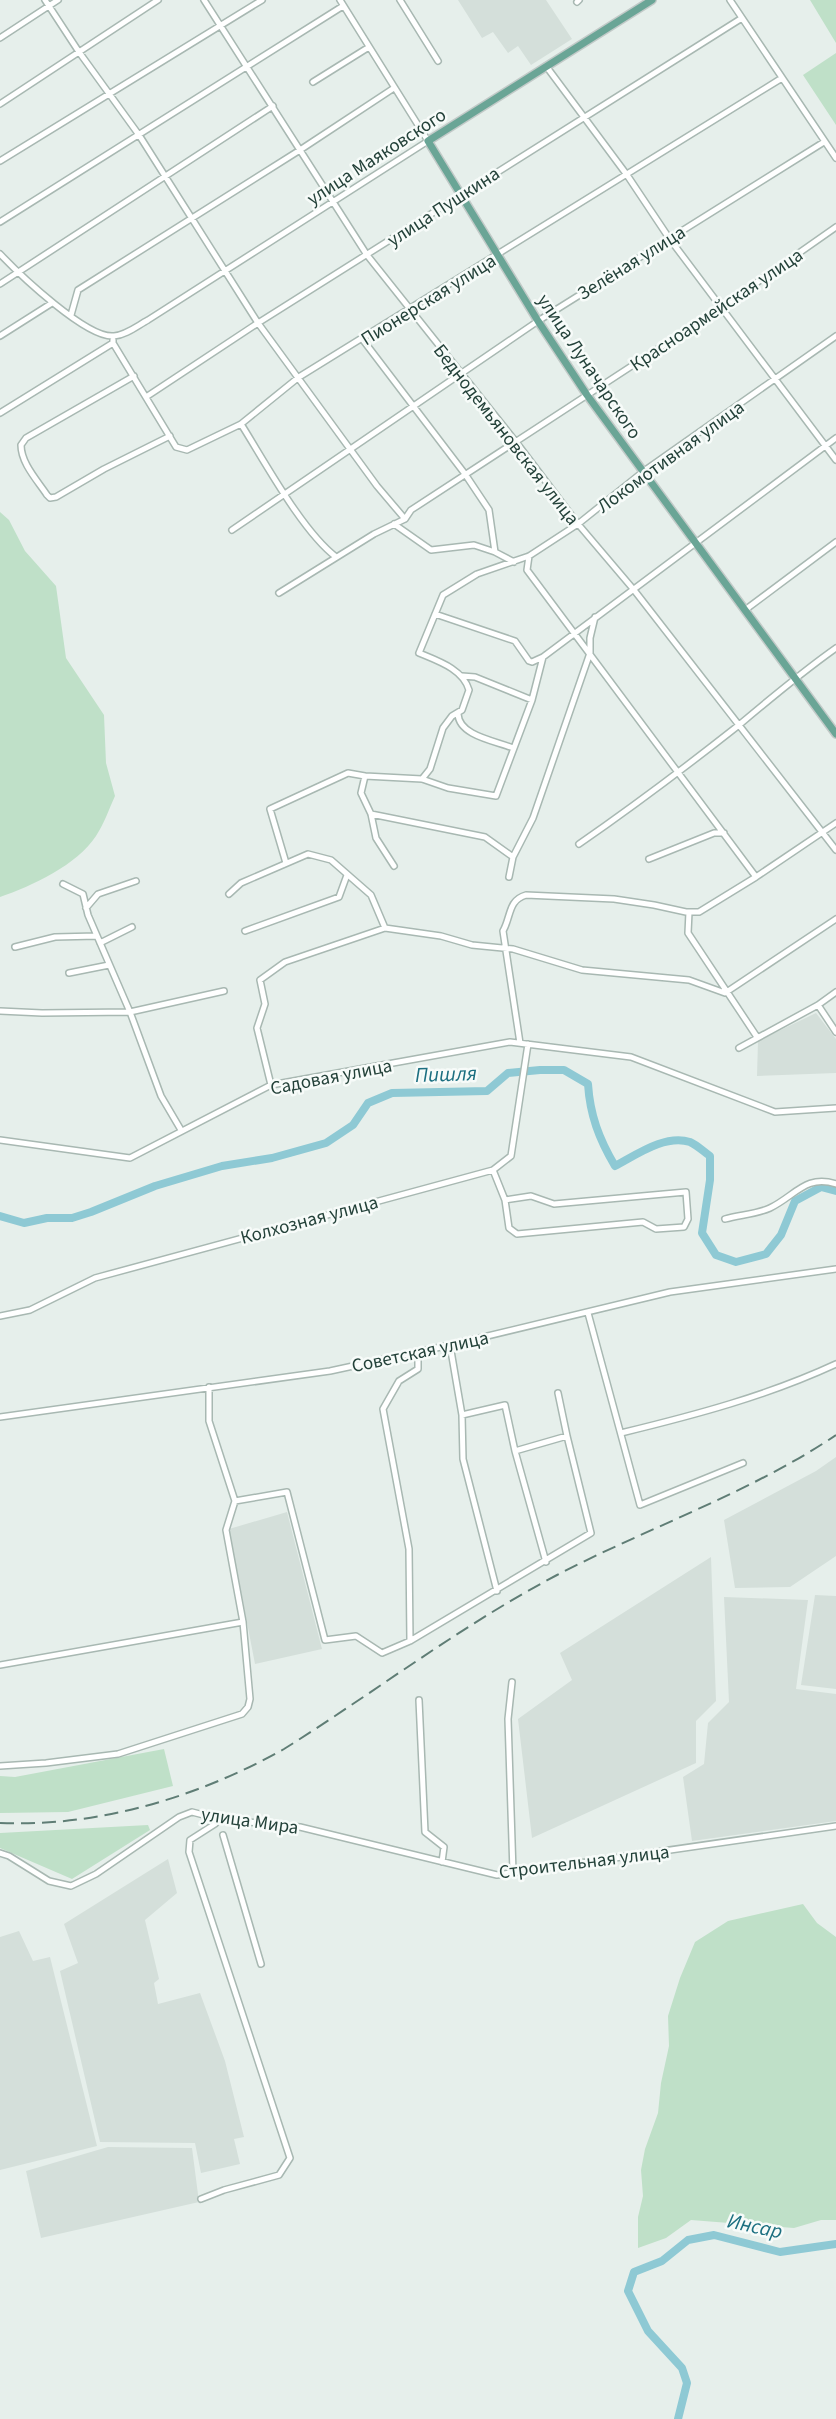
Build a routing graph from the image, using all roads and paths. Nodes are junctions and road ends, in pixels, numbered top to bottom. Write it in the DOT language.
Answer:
graph roads {
  1 [pos="58,0"];
  2 [pos="158,0"];
  3 [pos="204,0"];
  4 [pos="262,0"];
  5 [pos="400,0"];
  6 [pos="652,0"];
  7 [pos="730,0"];
  8 [pos="47,3"];
  9 [pos="342,3"];
  10 [pos="742,18"];
  11 [pos="221,26"];
  12 [pos="0,38"];
  13 [pos="369,47"];
  14 [pos="79,52"];
  15 [pos="438,61"];
  16 [pos="246,66"];
  17 [pos="546,66"];
  18 [pos="782,78"];
  19 [pos="313,82"];
  20 [pos="394,88"];
  21 [pos="109,95"];
  22 [pos="0,104"];
  23 [pos="273,106"];
  24 [pos="583,117"];
  25 [pos="139,135"];
  26 [pos="428,141"];
  27 [pos="824,142"];
  28 [pos="300,150"];
  29 [pos="836,158"];
  30 [pos="0,161"];
  31 [pos="165,175"];
  32 [pos="626,175"];
  33 [pos="461,194"];
  34 [pos="333,202"];
  35 [pos="192,217"];
  36 [pos="0,222"];
  37 [pos="836,227"];
  38 [pos="670,238"];
  39 [pos="0,254"];
  40 [pos="498,254"];
  41 [pos="367,255"];
  42 [pos="226,270"];
  43 [pos="19,273"];
  44 [pos="0,284"];
  45 [pos="52,303"];
  46 [pos="722,307"];
  47 [pos="408,308"];
  48 [pos="71,315"];
  49 [pos="538,321"];
  50 [pos="258,323"];
  51 [pos="0,336"];
  52 [pos="836,336"];
  53 [pos="114,339"];
  54 [pos="363,340"];
  55 [pos="461,375"];
  56 [pos="134,376"];
  57 [pos="299,377"];
  58 [pos="777,379"];
  59 [pos="587,395"];
  60 [pos="146,397"];
  61 [pos="413,408"];
  62 [pos="0,414"];
  63 [pos="241,424"];
  64 [pos="170,436"];
  65 [pos="836,438"];
  66 [pos="516,442"];
  67 [pos="825,446"];
  68 [pos="351,449"];
  69 [pos="836,460"];
  70 [pos="644,471"];
  71 [pos="465,474"];
  72 [pos="286,494"];
  73 [pos="405,519"];
  74 [pos="394,524"];
  75 [pos="578,524"];
  76 [pos="232,530"];
  77 [pos="696,542"];
  78 [pos="836,542"];
  79 [pos="495,552"];
  80 [pos="529,556"];
  81 [pos="336,557"];
  82 [pos="514,562"];
  83 [pos="634,590"];
  84 [pos="278,593"];
  85 [pos="745,610"];
  86 [pos="435,614"];
  87 [pos="596,617"];
  88 [pos="575,632"];
  89 [pos="836,648"];
  90 [pos="590,653"];
  91 [pos="543,657"];
  92 [pos="462,676"];
  93 [pos="795,677"];
  94 [pos="532,700"];
  95 [pos="458,714"];
  96 [pos="738,725"];
  97 [pos="836,734"];
  98 [pos="513,748"];
  99 [pos="678,771"];
  100 [pos="365,776"];
  101 [pos="422,779"];
  102 [pos="371,814"];
  103 [pos="836,823"];
  104 [pos="724,833"];
  105 [pos="823,833"];
  106 [pos="579,844"];
  107 [pos="836,850"];
  108 [pos="513,858"];
  109 [pos="649,859"];
  110 [pos="286,863"];
  111 [pos="394,866"];
  112 [pos="347,875"];
  113 [pos="509,877"];
  114 [pos="757,877"];
  115 [pos="136,881"];
  116 [pos="62,884"];
  117 [pos="229,894"];
  118 [pos="86,908"];
  119 [pos="690,912"];
  120 [pos="836,919"];
  121 [pos="132,927"];
  122 [pos="385,928"];
  123 [pos="245,931"];
  124 [pos="97,936"];
  125 [pos="100,943"];
  126 [pos="15,947"];
  127 [pos="506,948"];
  128 [pos="109,965"];
  129 [pos="69,973"];
  130 [pos="224,991"];
  131 [pos="727,992"];
  132 [pos="836,992"];
  133 [pos="817,1005"];
  134 [pos="0,1011"];
  135 [pos="130,1012"];
  136 [pos="836,1032"];
  137 [pos="757,1037"];
  138 [pos="520,1044"];
  139 [pos="528,1044"];
  140 [pos="740,1048"];
  141 [pos="271,1085"];
  142 [pos="836,1108"];
  143 [pos="181,1130"];
  144 [pos="0,1140"];
  145 [pos="493,1170"];
  146 [pos="836,1184"];
  147 [pos="505,1200"];
  148 [pos="725,1219"];
  149 [pos="836,1269"];
  150 [pos="588,1313"];
  151 [pos="0,1316"];
  152 [pos="450,1345"];
  153 [pos="418,1352"];
  154 [pos="836,1364"];
  155 [pos="209,1387"];
  156 [pos="558,1393"];
  157 [pos="462,1415"];
  158 [pos="0,1418"];
  159 [pos="621,1433"];
  160 [pos="567,1436"];
  161 [pos="515,1451"];
  162 [pos="743,1463"];
  163 [pos="235,1501"];
  164 [pos="545,1562"];
  165 [pos="497,1591"];
  166 [pos="243,1622"];
  167 [pos="410,1642"];
  168 [pos="0,1665"];
  169 [pos="512,1682"];
  170 [pos="419,1700"];
  171 [pos="0,1766"];
  172 [pos="219,1819"];
  173 [pos="836,1826"];
  174 [pos="223,1835"];
  175 [pos="0,1853"];
  176 [pos="442,1862"];
  177 [pos="513,1872"];
  178 [pos="261,1964"];
  179 [pos="201,2199"];
  1 -- 8 [label="street"];
  2 -- 14 [label="street"];
  3 -- 11 [label="street, Беднодемьяновская улица"];
  4 -- 11 [label="street"];
  5 -- 15 [label="street"];
  6 -- 17 [label="main road, улица Маяковского"];
  7 -- 10 [label="street"];
  8 -- 12 [label="street"];
  8 -- 14 [label="street"];
  9 -- 13 [label="street, улица Луначарского"];
  9 -- 16 [label="street"];
  10 -- 18 [label="street"];
  10 -- 24 [label="street, улица Пушкина"];
  11 -- 16 [label="street, Беднодемьяновская улица"];
  11 -- 21 [label="street"];
  13 -- 19 [label="street"];
  13 -- 20 [label="street, улица Луначарского"];
  14 -- 21 [label="street"];
  14 -- 22 [label="street"];
  16 -- 23 [label="street, Беднодемьяновская улица"];
  16 -- 25 [label="street"];
  17 -- 24 [label="street"];
  17 -- 26 [label="main road, улица Маяковского"];
  18 -- 27 [label="street"];
  18 -- 32 [label="street, Пионерская улица"];
  20 -- 26 [label="street, улица Луначарского"];
  20 -- 28 [label="street"];
  21 -- 25 [label="street"];
  21 -- 30 [label="street"];
  23 -- 28 [label="street, Беднодемьяновская улица"];
  23 -- 31 [label="street"];
  24 -- 32 [label="street"];
  24 -- 33 [label="street, улица Пушкина"];
  25 -- 31 [label="street"];
  25 -- 36 [label="street"];
  26 -- 33 [label="main road, улица Луначарского"];
  26 -- 34 [label="street, улица Маяковского"];
  27 -- 29 [label="street"];
  27 -- 38 [label="street, Зелёная улица"];
  28 -- 34 [label="street, Беднодемьяновская улица"];
  28 -- 35 [label="street"];
  31 -- 35 [label="street"];
  31 -- 43 [label="street"];
  32 -- 38 [label="street"];
  32 -- 40 [label="street, Пионерская улица"];
  33 -- 40 [label="main road, улица Луначарского"];
  33 -- 41 [label="street, улица Пушкина"];
  34 -- 41 [label="street, Беднодемьяновская улица"];
  34 -- 42 [label="street, улица Маяковского"];
  35 -- 42 [label="street"];
  35 -- 48 [label="street"];
  37 -- 46 [label="street, Красноармейская улица"];
  38 -- 46 [label="street"];
  38 -- 49 [label="street, Зелёная улица"];
  39 -- 43 [label="street"];
  40 -- 47 [label="street, Пионерская улица"];
  40 -- 49 [label="main road, улица Луначарского"];
  41 -- 47 [label="street, Беднодемьяновская улица"];
  41 -- 50 [label="street, улица Пушкина"];
  42 -- 50 [label="street"];
  42 -- 53 [label="street, улица Маяковского"];
  43 -- 44 [label="street"];
  43 -- 45 [label="street"];
  45 -- 48 [label="street"];
  45 -- 51 [label="street"];
  46 -- 58 [label="street"];
  46 -- 59 [label="street, Красноармейская улица"];
  47 -- 54 [label="street, Пионерская улица"];
  47 -- 55 [label="street, Беднодемьяновская улица"];
  48 -- 53 [label="street"];
  49 -- 55 [label="street, Зелёная улица"];
  49 -- 59 [label="main road, улица Луначарского"];
  50 -- 57 [label="street"];
  50 -- 60 [label="street, улица Пушкина"];
  52 -- 58 [label="street, Локомотивная улица"];
  53 -- 56 [label="street"];
  53 -- 62 [label="street, улица Маяковского"];
  54 -- 57 [label="street, Пионерская улица"];
  54 -- 61 [label="street"];
  55 -- 61 [label="street, Зелёная улица"];
  55 -- 66 [label="street, Беднодемьяновская улица"];
  56 -- 60 [label="street"];
  56 -- 64 [label="street"];
  57 -- 63 [label="street, Пионерская улица"];
  57 -- 68 [label="street"];
  58 -- 67 [label="street"];
  58 -- 70 [label="street, Локомотивная улица"];
  59 -- 66 [label="street, Красноармейская улица"];
  59 -- 70 [label="main road, улица Луначарского"];
  60 -- 64 [label="street"];
  61 -- 68 [label="street, Зелёная улица"];
  61 -- 71 [label="street"];
  63 -- 64 [label="street, Пионерская улица"];
  63 -- 72 [label="street"];
  65 -- 67 [label="street"];
  66 -- 71 [label="street, Красноармейская улица"];
  66 -- 75 [label="street, Беднодемьяновская улица"];
  67 -- 69 [label="street"];
  67 -- 77 [label="street"];
  68 -- 72 [label="street, Зелёная улица"];
  68 -- 73 [label="street"];
  70 -- 75 [label="street, Локомотивная улица"];
  70 -- 77 [label="main road, улица Луначарского"];
  71 -- 73 [label="street, Красноармейская улица"];
  71 -- 79 [label="street"];
  72 -- 76 [label="street, Зелёная улица"];
  72 -- 81 [label="street"];
  73 -- 74 [label="street, Красноармейская улица"];
  74 -- 79 [label="street"];
  74 -- 81 [label="street, Красноармейская улица"];
  75 -- 80 [label="street, Локомотивная улица"];
  75 -- 83 [label="street, Беднодемьяновская улица"];
  77 -- 83 [label="street"];
  77 -- 85 [label="main road, улица Луначарского"];
  78 -- 85 [label="street"];
  79 -- 82 [label="street"];
  80 -- 82 [label="street, Локомотивная улица"];
  80 -- 88 [label="street"];
  81 -- 84 [label="street, Красноармейская улица"];
  82 -- 86 [label="street, Локомотивная улица"];
  83 -- 87 [label="street"];
  83 -- 96 [label="street, Беднодемьяновская улица"];
  85 -- 93 [label="main road, улица Луначарского"];
  86 -- 91 [label="street"];
  86 -- 92 [label="street, Локомотивная улица"];
  87 -- 88 [label="street"];
  87 -- 90 [label="street"];
  88 -- 90 [label="street"];
  88 -- 91 [label="street"];
  89 -- 93 [label="street"];
  90 -- 99 [label="street"];
  90 -- 108 [label="street"];
  91 -- 94 [label="street"];
  92 -- 94 [label="street"];
  92 -- 95 [label="street"];
  93 -- 96 [label="street"];
  93 -- 97 [label="main road, улица Луначарского"];
  94 -- 98 [label="street"];
  95 -- 98 [label="street"];
  95 -- 101 [label="street"];
  96 -- 99 [label="street"];
  96 -- 105 [label="street, Беднодемьяновская улица"];
  98 -- 101 [label="street"];
  99 -- 104 [label="street"];
  99 -- 106 [label="street"];
  100 -- 101 [label="street"];
  100 -- 102 [label="street"];
  100 -- 110 [label="street"];
  102 -- 108 [label="street"];
  102 -- 111 [label="street"];
  103 -- 105 [label="street"];
  104 -- 109 [label="street"];
  104 -- 114 [label="street"];
  105 -- 107 [label="street, Беднодемьяновская улица"];
  105 -- 114 [label="street"];
  108 -- 113 [label="street"];
  110 -- 112 [label="street"];
  110 -- 117 [label="street"];
  112 -- 122 [label="street"];
  112 -- 123 [label="street"];
  114 -- 119 [label="street"];
  115 -- 118 [label="street"];
  116 -- 118 [label="street"];
  118 -- 124 [label="street"];
  119 -- 127 [label="street"];
  119 -- 131 [label="street"];
  120 -- 131 [label="street"];
  121 -- 125 [label="street"];
  122 -- 127 [label="street"];
  122 -- 141 [label="street"];
  124 -- 125 [label="street"];
  124 -- 126 [label="street"];
  125 -- 128 [label="street"];
  127 -- 131 [label="street"];
  127 -- 138 [label="street"];
  128 -- 129 [label="street"];
  128 -- 135 [label="street"];
  130 -- 135 [label="street"];
  131 -- 137 [label="street"];
  132 -- 133 [label="street"];
  133 -- 136 [label="street"];
  133 -- 137 [label="street"];
  134 -- 135 [label="street"];
  135 -- 143 [label="street"];
  137 -- 140 [label="street"];
  138 -- 139 [label="street, Садовая улица"];
  138 -- 141 [label="street, Садовая улица"];
  139 -- 142 [label="street, Садовая улица"];
  139 -- 145 [label="street"];
  141 -- 143 [label="street, Садовая улица"];
  143 -- 144 [label="street, Садовая улица"];
  145 -- 147 [label="street"];
  145 -- 151 [label="street, Колхозная улица"];
  146 -- 148 [label="street"];
  147 -- 147 [label="street"];
  149 -- 150 [label="street, Советская улица"];
  150 -- 152 [label="street, Советская улица"];
  150 -- 159 [label="street"];
  152 -- 153 [label="street, Советская улица"];
  152 -- 157 [label="street"];
  153 -- 155 [label="street, Советская улица"];
  153 -- 167 [label="street"];
  154 -- 159 [label="street"];
  155 -- 158 [label="street, Советская улица"];
  155 -- 163 [label="street"];
  156 -- 160 [label="street"];
  157 -- 161 [label="street"];
  157 -- 165 [label="street"];
  159 -- 162 [label="street"];
  160 -- 161 [label="street"];
  160 -- 164 [label="street"];
  161 -- 164 [label="street"];
  163 -- 166 [label="street"];
  163 -- 167 [label="street"];
  164 -- 165 [label="street"];
  165 -- 167 [label="street"];
  166 -- 168 [label="street"];
  166 -- 171 [label="street"];
  169 -- 177 [label="street"];
  170 -- 176 [label="street"];
  172 -- 175 [label="street, улица Мира"];
  172 -- 176 [label="street, улица Мира"];
  172 -- 179 [label="street"];
  173 -- 177 [label="street, Строительная улица"];
  174 -- 178 [label="street"];
  176 -- 177 [label="street, Строительная улица"];
}
